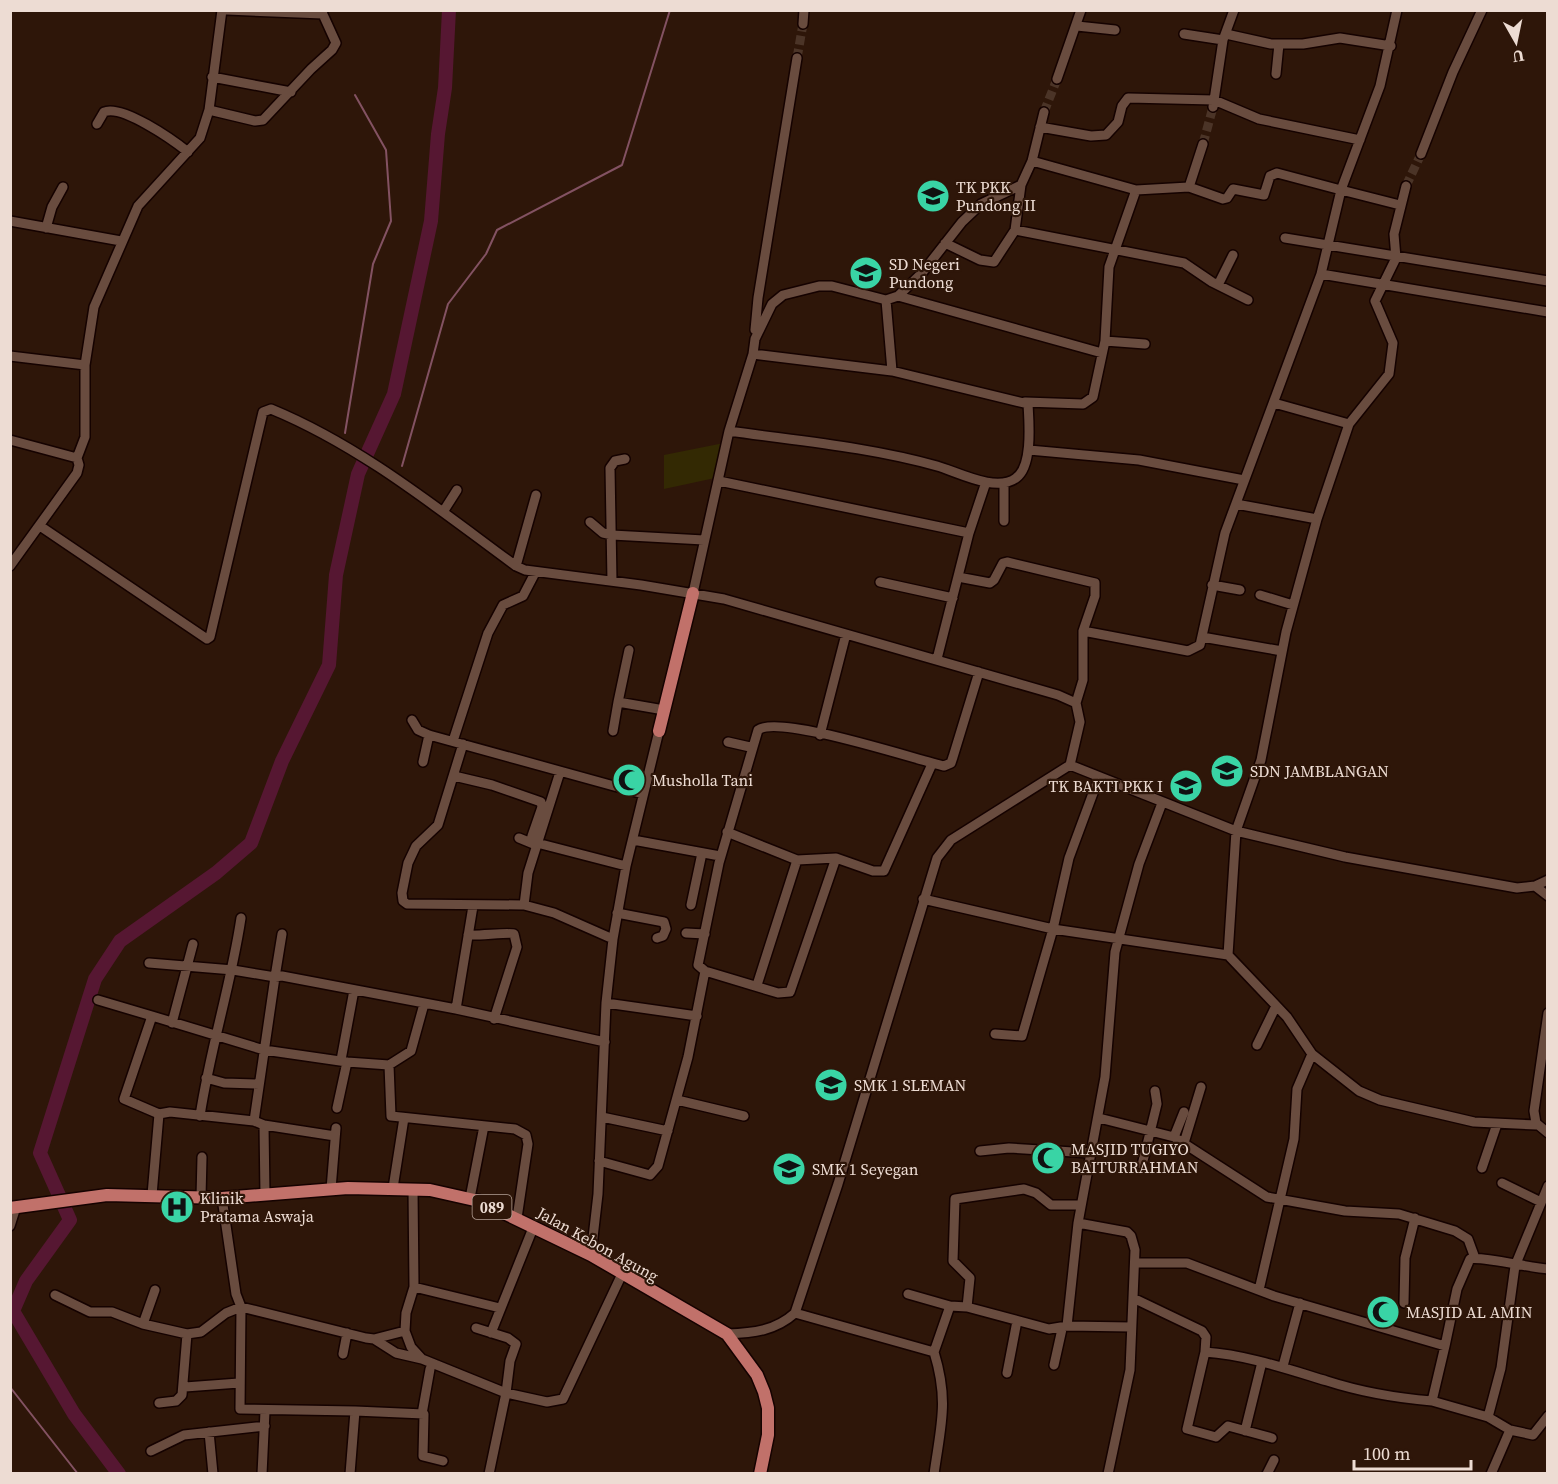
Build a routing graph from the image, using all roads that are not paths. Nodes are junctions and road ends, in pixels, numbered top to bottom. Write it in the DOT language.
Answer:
graph roads {
  1 [pos="222,10"];
  2 [pos="227,10"];
  3 [pos="804,10"];
  4 [pos="1081,10"];
  5 [pos="1234,10"];
  6 [pos="1397,10"];
  7 [pos="1482,10"];
  8 [pos="290,12"];
  9 [pos="322,13"];
  10 [pos="803,24"];
  11 [pos="1077,26"];
  12 [pos="1115,30"];
  13 [pos="1184,34"];
  14 [pos="1224,37"];
  15 [pos="1279,44"];
  16 [pos="1391,46"];
  17 [pos="797,58"];
  18 [pos="1276,74"];
  19 [pos="212,77"];
  20 [pos="1057,79"];
  21 [pos="291,92"];
  22 [pos="1213,104"];
  23 [pos="208,110"];
  24 [pos="1044,112"];
  25 [pos="97,124"];
  26 [pos="1040,127"];
  27 [pos="1360,140"];
  28 [pos="1203,144"];
  29 [pos="188,152"];
  30 [pos="1421,154"];
  31 [pos="1032,161"];
  32 [pos="1021,185"];
  33 [pos="1406,186"];
  34 [pos="63,187"];
  35 [pos="1189,187"];
  36 [pos="1136,190"];
  37 [pos="1341,190"];
  38 [pos="1400,205"];
  39 [pos="11,224"];
  40 [pos="46,228"];
  41 [pos="1015,230"];
  42 [pos="1285,238"];
  43 [pos="121,241"];
  44 [pos="945,243"];
  45 [pos="1328,244"];
  46 [pos="1113,250"];
  47 [pos="1233,255"];
  48 [pos="1396,258"];
  49 [pos="1321,274"];
  50 [pos="1548,281"];
  51 [pos="1218,285"];
  52 [pos="1382,286"];
  53 [pos="898,296"];
  54 [pos="886,300"];
  55 [pos="1248,300"];
  56 [pos="1548,312"];
  57 [pos="755,339"];
  58 [pos="1104,341"];
  59 [pos="1146,344"];
  60 [pos="1102,353"];
  61 [pos="753,354"];
  62 [pos="10,356"];
  63 [pos="85,365"];
  64 [pos="892,371"];
  65 [pos="1025,402"];
  66 [pos="1274,403"];
  67 [pos="1349,424"];
  68 [pos="729,431"];
  69 [pos="10,440"];
  70 [pos="1029,450"];
  71 [pos="77,458"];
  72 [pos="625,459"];
  73 [pos="1244,480"];
  74 [pos="719,481"];
  75 [pos="986,482"];
  76 [pos="1004,483"];
  77 [pos="457,490"];
  78 [pos="536,495"];
  79 [pos="1236,504"];
  80 [pos="443,512"];
  81 [pos="1317,519"];
  82 [pos="1004,521"];
  83 [pos="590,522"];
  84 [pos="40,526"];
  85 [pos="969,533"];
  86 [pos="612,535"];
  87 [pos="704,540"];
  88 [pos="10,566"];
  89 [pos="516,567"];
  90 [pos="535,573"];
  91 [pos="958,577"];
  92 [pos="612,581"];
  93 [pos="880,582"];
  94 [pos="1212,585"];
  95 [pos="1240,590"];
  96 [pos="693,593"];
  97 [pos="1260,595"];
  98 [pos="953,598"];
  99 [pos="1293,605"];
  100 [pos="1083,631"];
  101 [pos="846,634"];
  102 [pos="1202,637"];
  103 [pos="629,650"];
  104 [pos="1282,651"];
  105 [pos="937,659"];
  106 [pos="980,672"];
  107 [pos="618,702"];
  108 [pos="1076,703"];
  109 [pos="664,710"];
  110 [pos="412,720"];
  111 [pos="613,731"];
  112 [pos="659,731"];
  113 [pos="429,735"];
  114 [pos="820,735"];
  115 [pos="453,741"];
  116 [pos="729,742"];
  117 [pos="463,744"];
  118 [pos="750,747"];
  119 [pos="423,762"];
  120 [pos="932,764"];
  121 [pos="1070,765"];
  122 [pos="560,772"];
  123 [pos="454,776"];
  124 [pos="1099,777"];
  125 [pos="643,794"];
  126 [pos="1162,803"];
  127 [pos="1236,831"];
  128 [pos="727,832"];
  129 [pos="519,838"];
  130 [pos="633,840"];
  131 [pos="536,844"];
  132 [pos="702,853"];
  133 [pos="720,856"];
  134 [pos="836,858"];
  135 [pos="797,860"];
  136 [pos="626,866"];
  137 [pos="1548,880"];
  138 [pos="1535,886"];
  139 [pos="1548,896"];
  140 [pos="923,899"];
  141 [pos="524,905"];
  142 [pos="690,905"];
  143 [pos="473,906"];
  144 [pos="617,913"];
  145 [pos="241,918"];
  146 [pos="1053,929"];
  147 [pos="686,933"];
  148 [pos="282,934"];
  149 [pos="705,934"];
  150 [pos="468,935"];
  151 [pos="657,938"];
  152 [pos="613,939"];
  153 [pos="1119,940"];
  154 [pos="193,944"];
  155 [pos="1228,955"];
  156 [pos="149,963"];
  157 [pos="187,967"];
  158 [pos="233,970"];
  159 [pos="705,971"];
  160 [pos="275,977"];
  161 [pos="757,985"];
  162 [pos="354,990"];
  163 [pos="98,1000"];
  164 [pos="606,1003"];
  165 [pos="423,1004"];
  166 [pos="1276,1006"];
  167 [pos="456,1010"];
  168 [pos="1548,1013"];
  169 [pos="152,1016"];
  170 [pos="697,1016"];
  171 [pos="494,1019"];
  172 [pos="172,1023"];
  173 [pos="995,1034"];
  174 [pos="215,1038"];
  175 [pos="605,1042"];
  176 [pos="1257,1045"];
  177 [pos="264,1050"];
  178 [pos="1312,1054"];
  179 [pos="344,1061"];
  180 [pos="389,1065"];
  181 [pos="206,1078"];
  182 [pos="260,1084"];
  183 [pos="1202,1087"];
  184 [pos="1155,1091"];
  185 [pos="677,1100"];
  186 [pos="337,1108"];
  187 [pos="1184,1112"];
  188 [pos="159,1114"];
  189 [pos="200,1116"];
  190 [pos="744,1116"];
  191 [pos="602,1117"];
  192 [pos="404,1118"];
  193 [pos="1099,1118"];
  194 [pos="254,1121"];
  195 [pos="1497,1124"];
  196 [pos="264,1125"];
  197 [pos="1537,1125"];
  198 [pos="484,1126"];
  199 [pos="1150,1130"];
  200 [pos="668,1131"];
  201 [pos="1548,1133"];
  202 [pos="1174,1137"];
  203 [pos="1185,1143"];
  204 [pos="980,1151"];
  205 [pos="1090,1153"];
  206 [pos="202,1157"];
  207 [pos="599,1161"];
  208 [pos="1142,1165"];
  209 [pos="1482,1168"];
  210 [pos="1502,1184"];
  211 [pos="1548,1186"];
  212 [pos="393,1188"];
  213 [pos="331,1189"];
  214 [pos="413,1189"];
  215 [pos="152,1195"];
  216 [pos="265,1195"];
  217 [pos="201,1197"];
  218 [pos="222,1198"];
  219 [pos="470,1198"];
  220 [pos="1279,1200"];
  221 [pos="1541,1202"];
  222 [pos="1080,1205"];
  223 [pos="13,1208"];
  224 [pos="517,1218"];
  225 [pos="1415,1218"];
  226 [pos="1078,1223"];
  227 [pos="10,1226"];
  228 [pos="533,1228"];
  229 [pos="591,1255"];
  230 [pos="1475,1258"];
  231 [pos="1136,1263"];
  232 [pos="1515,1266"];
  233 [pos="1548,1269"];
  234 [pos="622,1274"];
  235 [pos="414,1287"];
  236 [pos="155,1290"];
  237 [pos="1259,1290"];
  238 [pos="908,1294"];
  239 [pos="55,1295"];
  240 [pos="1133,1298"];
  241 [pos="1300,1303"];
  242 [pos="1404,1303"];
  243 [pos="950,1306"];
  244 [pos="241,1307"];
  245 [pos="967,1307"];
  246 [pos="500,1308"];
  247 [pos="795,1313"];
  248 [pos="1017,1321"];
  249 [pos="143,1324"];
  250 [pos="1065,1327"];
  251 [pos="1131,1327"];
  252 [pos="476,1328"];
  253 [pos="405,1331"];
  254 [pos="347,1333"];
  255 [pos="491,1333"];
  256 [pos="187,1334"];
  257 [pos="727,1334"];
  258 [pos="374,1338"];
  259 [pos="1445,1346"];
  260 [pos="934,1352"];
  261 [pos="1204,1352"];
  262 [pos="343,1354"];
  263 [pos="422,1359"];
  264 [pos="1262,1362"];
  265 [pos="1054,1365"];
  266 [pos="1283,1366"];
  267 [pos="430,1369"];
  268 [pos="1007,1373"];
  269 [pos="239,1383"];
  270 [pos="184,1387"];
  271 [pos="506,1393"];
  272 [pos="1432,1401"];
  273 [pos="159,1403"];
  274 [pos="265,1411"];
  275 [pos="355,1411"];
  276 [pos="422,1414"];
  277 [pos="1548,1416"];
  278 [pos="1488,1417"];
  279 [pos="265,1426"];
  280 [pos="1510,1430"];
  281 [pos="1245,1431"];
  282 [pos="209,1432"];
  283 [pos="1272,1438"];
  284 [pos="151,1451"];
  285 [pos="1274,1460"];
  286 [pos="443,1461"];
  287 [pos="213,1473"];
  288 [pos="262,1473"];
  289 [pos="350,1473"];
  290 [pos="489,1473"];
  291 [pos="760,1473"];
  292 [pos="934,1473"];
  293 [pos="1108,1473"];
  294 [pos="1267,1473"];
  295 [pos="1491,1473"];
  1 -- 19 [label="street"];
  2 -- 8 [label="street"];
  3 -- 10 [label="street"];
  4 -- 11 [label="street"];
  5 -- 14 [label="street"];
  6 -- 16 [label="street"];
  7 -- 30 [label="street"];
  8 -- 9 [label="street"];
  9 -- 21 [label="street"];
  11 -- 12 [label="street"];
  11 -- 20 [label="street"];
  13 -- 14 [label="street"];
  14 -- 15 [label="street"];
  14 -- 22 [label="street"];
  15 -- 16 [label="street"];
  15 -- 18 [label="street"];
  16 -- 27 [label="street"];
  17 -- 57 [label="street"];
  19 -- 21 [label="street"];
  19 -- 23 [label="street"];
  21 -- 23 [label="street"];
  22 -- 26 [label="street"];
  22 -- 27 [label="street"];
  23 -- 29 [label="street"];
  24 -- 26 [label="street"];
  25 -- 29 [label="street"];
  26 -- 31 [label="street"];
  27 -- 37 [label="street"];
  28 -- 35 [label="street"];
  29 -- 43 [label="street"];
  31 -- 32 [label="street"];
  31 -- 36 [label="street"];
  32 -- 41 [label="street"];
  32 -- 44 [label="street"];
  33 -- 38 [label="street"];
  34 -- 40 [label="street"];
  35 -- 36 [label="street"];
  35 -- 37 [label="street"];
  36 -- 46 [label="street"];
  37 -- 38 [label="street"];
  37 -- 45 [label="street"];
  38 -- 48 [label="street"];
  39 -- 40 [label="street"];
  40 -- 43 [label="street"];
  41 -- 44 [label="street"];
  41 -- 46 [label="street"];
  42 -- 45 [label="street"];
  43 -- 63 [label="street"];
  44 -- 53 [label="street"];
  45 -- 48 [label="street"];
  45 -- 49 [label="street"];
  46 -- 51 [label="street"];
  46 -- 58 [label="street"];
  47 -- 51 [label="street"];
  48 -- 50 [label="street"];
  48 -- 52 [label="street"];
  49 -- 52 [label="street"];
  49 -- 66 [label="street"];
  51 -- 55 [label="street"];
  52 -- 56 [label="street"];
  52 -- 67 [label="street"];
  53 -- 54 [label="street"];
  53 -- 60 [label="street"];
  54 -- 57 [label="street"];
  54 -- 64 [label="street"];
  57 -- 61 [label="street"];
  58 -- 59 [label="street"];
  58 -- 60 [label="street"];
  60 -- 65 [label="street"];
  61 -- 64 [label="street"];
  61 -- 68 [label="street"];
  62 -- 63 [label="street"];
  63 -- 71 [label="street"];
  64 -- 65 [label="street"];
  65 -- 70 [label="street"];
  66 -- 67 [label="street"];
  66 -- 73 [label="street"];
  67 -- 81 [label="street"];
  68 -- 74 [label="street"];
  68 -- 75 [label="street"];
  69 -- 71 [label="street"];
  70 -- 73 [label="street"];
  70 -- 76 [label="street"];
  71 -- 84 [label="street"];
  72 -- 86 [label="street"];
  73 -- 79 [label="street"];
  74 -- 85 [label="street"];
  74 -- 87 [label="street"];
  75 -- 76 [label="street"];
  75 -- 85 [label="street"];
  76 -- 82 [label="street"];
  77 -- 80 [label="street"];
  78 -- 89 [label="street"];
  79 -- 81 [label="street"];
  79 -- 94 [label="street"];
  80 -- 84 [label="street"];
  80 -- 89 [label="street"];
  81 -- 99 [label="street"];
  83 -- 86 [label="street"];
  84 -- 88 [label="street"];
  85 -- 91 [label="street"];
  86 -- 87 [label="street"];
  86 -- 92 [label="street"];
  87 -- 96 [label="street"];
  89 -- 90 [label="street"];
  90 -- 92 [label="street"];
  90 -- 115 [label="street"];
  91 -- 98 [label="street"];
  91 -- 100 [label="street"];
  92 -- 96 [label="street"];
  93 -- 98 [label="street"];
  94 -- 95 [label="street"];
  94 -- 102 [label="street"];
  96 -- 101 [label="street"];
  96 -- 109 [label="main road"];
  97 -- 99 [label="street"];
  98 -- 105 [label="street"];
  99 -- 104 [label="street"];
  100 -- 102 [label="street"];
  100 -- 108 [label="street"];
  101 -- 105 [label="street"];
  101 -- 114 [label="street"];
  102 -- 104 [label="street"];
  103 -- 107 [label="street"];
  104 -- 127 [label="street"];
  105 -- 106 [label="street"];
  106 -- 108 [label="street"];
  106 -- 120 [label="street"];
  107 -- 109 [label="street"];
  107 -- 111 [label="street"];
  108 -- 121 [label="street"];
  109 -- 112 [label="main road"];
  110 -- 113 [label="street"];
  112 -- 125 [label="street"];
  113 -- 115 [label="street"];
  113 -- 119 [label="street"];
  114 -- 118 [label="street"];
  114 -- 120 [label="street"];
  115 -- 117 [label="street"];
  116 -- 118 [label="street"];
  117 -- 122 [label="street"];
  117 -- 123 [label="street"];
  118 -- 128 [label="street"];
  120 -- 134 [label="street"];
  121 -- 124 [label="street"];
  121 -- 140 [label="street"];
  122 -- 125 [label="street"];
  122 -- 131 [label="street"];
  123 -- 131 [label="street"];
  123 -- 143 [label="street"];
  124 -- 126 [label="street"];
  124 -- 146 [label="street"];
  125 -- 130 [label="street"];
  126 -- 127 [label="street"];
  126 -- 153 [label="street"];
  127 -- 138 [label="street"];
  127 -- 155 [label="street"];
  128 -- 133 [label="street"];
  128 -- 135 [label="street"];
  129 -- 131 [label="street"];
  130 -- 132 [label="street"];
  130 -- 136 [label="street"];
  131 -- 136 [label="street"];
  131 -- 141 [label="street"];
  132 -- 133 [label="street"];
  132 -- 142 [label="street"];
  133 -- 149 [label="street"];
  134 -- 135 [label="street"];
  134 -- 161 [label="street"];
  135 -- 161 [label="street"];
  136 -- 144 [label="street"];
  137 -- 138 [label="street"];
  138 -- 139 [label="street"];
  140 -- 146 [label="street"];
  140 -- 247 [label="street"];
  141 -- 143 [label="street"];
  141 -- 152 [label="street"];
  143 -- 150 [label="street"];
  144 -- 151 [label="street"];
  144 -- 152 [label="street"];
  145 -- 158 [label="street"];
  146 -- 153 [label="street"];
  146 -- 173 [label="street"];
  147 -- 149 [label="street"];
  148 -- 160 [label="street"];
  149 -- 159 [label="street"];
  150 -- 167 [label="street"];
  150 -- 171 [label="street"];
  152 -- 164 [label="street"];
  153 -- 155 [label="street"];
  153 -- 193 [label="street"];
  154 -- 157 [label="street"];
  155 -- 166 [label="street"];
  156 -- 157 [label="street"];
  157 -- 158 [label="street"];
  157 -- 172 [label="street"];
  158 -- 160 [label="street"];
  158 -- 174 [label="street"];
  159 -- 161 [label="street"];
  159 -- 170 [label="street"];
  160 -- 162 [label="street"];
  160 -- 177 [label="street"];
  162 -- 165 [label="street"];
  162 -- 179 [label="street"];
  163 -- 169 [label="street"];
  164 -- 170 [label="street"];
  164 -- 175 [label="street"];
  165 -- 167 [label="street"];
  165 -- 180 [label="street"];
  166 -- 176 [label="street"];
  166 -- 178 [label="street"];
  167 -- 171 [label="street"];
  168 -- 197 [label="street"];
  169 -- 172 [label="street"];
  169 -- 188 [label="street"];
  170 -- 185 [label="street"];
  171 -- 175 [label="street"];
  172 -- 174 [label="street"];
  174 -- 177 [label="street"];
  174 -- 181 [label="street"];
  175 -- 191 [label="street"];
  177 -- 179 [label="street"];
  177 -- 182 [label="street"];
  178 -- 195 [label="street"];
  178 -- 220 [label="street"];
  179 -- 180 [label="street"];
  179 -- 186 [label="street"];
  180 -- 192 [label="street"];
  181 -- 182 [label="street"];
  181 -- 189 [label="street"];
  182 -- 194 [label="street"];
  183 -- 203 [label="street"];
  184 -- 199 [label="street"];
  185 -- 190 [label="street"];
  185 -- 200 [label="street"];
  187 -- 202 [label="street"];
  188 -- 189 [label="street"];
  188 -- 215 [label="street"];
  189 -- 194 [label="street"];
  191 -- 200 [label="street"];
  191 -- 207 [label="street"];
  192 -- 198 [label="street"];
  192 -- 212 [label="street"];
  193 -- 199 [label="street"];
  193 -- 205 [label="street"];
  194 -- 196 [label="street"];
  195 -- 197 [label="street"];
  195 -- 209 [label="street"];
  196 -- 213 [label="street"];
  196 -- 216 [label="street"];
  197 -- 201 [label="street"];
  198 -- 219 [label="street"];
  198 -- 224 [label="street"];
  199 -- 202 [label="street"];
  199 -- 208 [label="street"];
  200 -- 207 [label="street"];
  202 -- 203 [label="street"];
  203 -- 220 [label="street"];
  204 -- 205 [label="street"];
  205 -- 222 [label="street"];
  206 -- 217 [label="street"];
  207 -- 229 [label="street"];
  210 -- 221 [label="street"];
  211 -- 221 [label="street"];
  212 -- 213 [label="main road, Jalan Kebon Agung / 089"];
  212 -- 214 [label="main road, Jalan Kebon Agung / 089"];
  213 -- 216 [label="main road, Jalan Kebon Agung / 089"];
  214 -- 219 [label="main road, Jalan Kebon Agung / 089"];
  214 -- 235 [label="street"];
  215 -- 217 [label="main road, Jalan Kebon Agung / 089"];
  215 -- 223 [label="main road, Jalan Kebon Agung / 089"];
  216 -- 218 [label="main road, Jalan Kebon Agung / 089"];
  217 -- 218 [label="main road, Jalan Kebon Agung / 089"];
  218 -- 244 [label="street"];
  219 -- 224 [label="main road, Jalan Kebon Agung / 089"];
  220 -- 225 [label="street"];
  220 -- 237 [label="street"];
  221 -- 232 [label="street"];
  222 -- 226 [label="street"];
  222 -- 245 [label="street"];
  223 -- 227 [label="street"];
  224 -- 228 [label="main road, Jalan Kebon Agung / 089"];
  225 -- 230 [label="street"];
  225 -- 242 [label="street"];
  226 -- 231 [label="street"];
  226 -- 250 [label="street"];
  228 -- 229 [label="main road, Jalan Kebon Agung / 089"];
  228 -- 246 [label="street"];
  229 -- 234 [label="main road, Jalan Kebon Agung / 089"];
  230 -- 232 [label="street"];
  230 -- 259 [label="street"];
  231 -- 237 [label="street"];
  231 -- 240 [label="street"];
  232 -- 233 [label="street"];
  232 -- 278 [label="street"];
  234 -- 257 [label="main road, Jalan Kebon Agung / 089"];
  234 -- 271 [label="street"];
  235 -- 246 [label="street"];
  235 -- 253 [label="street"];
  236 -- 249 [label="street"];
  237 -- 241 [label="street"];
  238 -- 243 [label="street"];
  239 -- 249 [label="street"];
  240 -- 251 [label="street"];
  240 -- 261 [label="street"];
  241 -- 259 [label="street"];
  241 -- 266 [label="street"];
  243 -- 245 [label="street"];
  243 -- 260 [label="street"];
  244 -- 254 [label="street"];
  244 -- 256 [label="street"];
  244 -- 269 [label="street"];
  245 -- 248 [label="street"];
  246 -- 255 [label="street"];
  247 -- 257 [label="street"];
  247 -- 260 [label="street"];
  248 -- 250 [label="street"];
  248 -- 268 [label="street"];
  249 -- 256 [label="street"];
  250 -- 251 [label="street"];
  250 -- 265 [label="street"];
  251 -- 293 [label="street"];
  252 -- 255 [label="street"];
  253 -- 258 [label="street"];
  253 -- 263 [label="street"];
  254 -- 258 [label="street"];
  254 -- 262 [label="street"];
  255 -- 271 [label="street"];
  256 -- 270 [label="street"];
  257 -- 291 [label="main road, Jalan Kebon Agung / 089"];
  258 -- 263 [label="street"];
  259 -- 272 [label="street"];
  260 -- 292 [label="street"];
  261 -- 264 [label="street"];
  261 -- 281 [label="street"];
  263 -- 271 [label="street"];
  264 -- 266 [label="street"];
  264 -- 281 [label="street"];
  266 -- 272 [label="street"];
  267 -- 276 [label="street"];
  269 -- 270 [label="street"];
  269 -- 274 [label="street"];
  270 -- 273 [label="street"];
  271 -- 290 [label="street"];
  272 -- 278 [label="street"];
  274 -- 275 [label="street"];
  274 -- 279 [label="street"];
  275 -- 276 [label="street"];
  275 -- 289 [label="street"];
  276 -- 286 [label="street"];
  277 -- 280 [label="street"];
  278 -- 280 [label="street"];
  279 -- 282 [label="street"];
  279 -- 288 [label="street"];
  280 -- 295 [label="street"];
  281 -- 283 [label="street"];
  282 -- 284 [label="street"];
  282 -- 287 [label="street"];
  285 -- 294 [label="street"];
}
